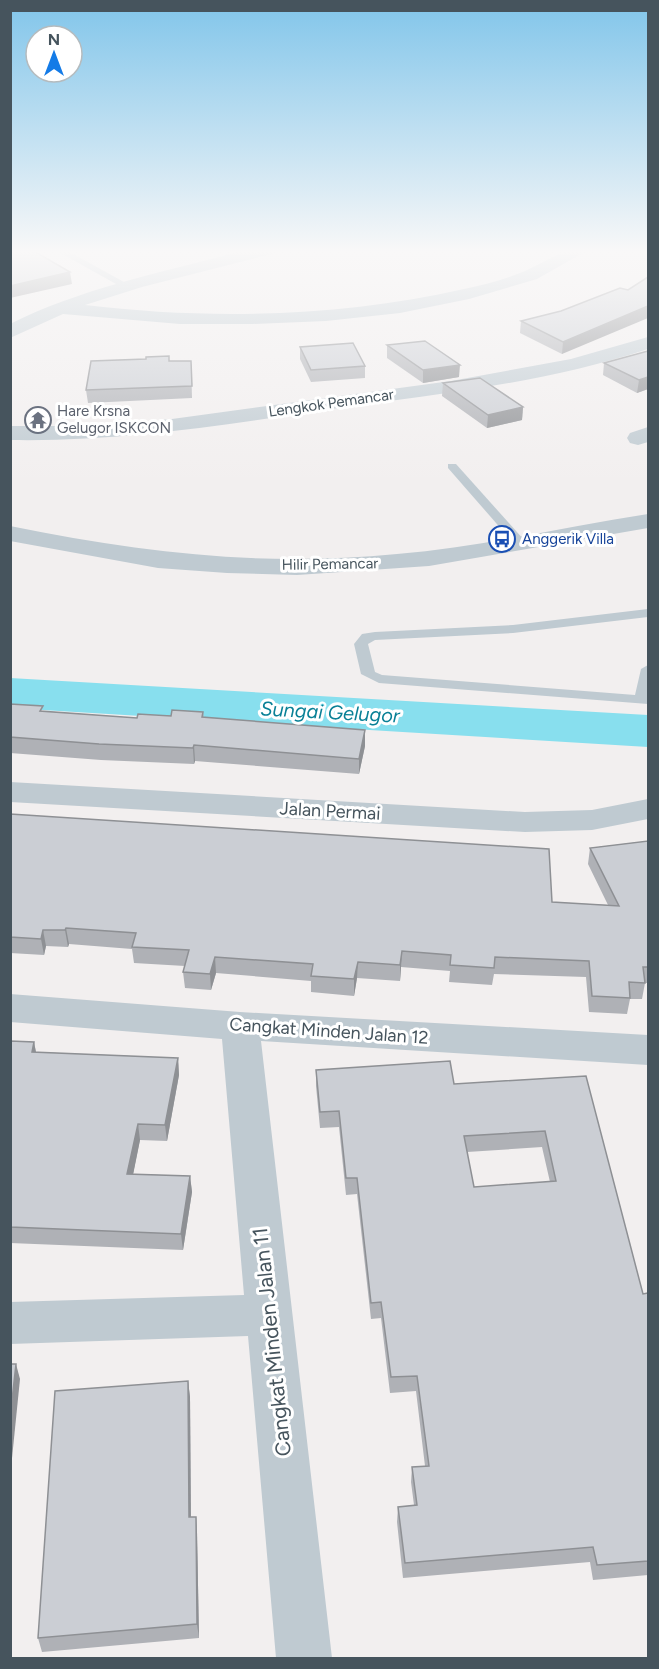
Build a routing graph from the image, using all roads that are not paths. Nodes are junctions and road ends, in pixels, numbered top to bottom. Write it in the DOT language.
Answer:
graph roads {
  1 [pos="648,344"];
  2 [pos="10,433"];
  3 [pos="452,466"];
  4 [pos="648,521"];
  5 [pos="10,533"];
  6 [pos="520,544"];
  7 [pos="648,613"];
  8 [pos="648,669"];
  9 [pos="645,700"];
  10 [pos="10,792"];
  11 [pos="648,809"];
  12 [pos="10,1008"];
  13 [pos="240,1026"];
  14 [pos="648,1050"];
  15 [pos="270,1315"];
  16 [pos="10,1323"];
  17 [pos="304,1659"];
  1 -- 2 [label="street, Lengkok Pemancar"];
  3 -- 6 [label="lane"];
  4 -- 6 [label="street, Hilir Pemancar"];
  5 -- 6 [label="street, Hilir Pemancar"];
  7 -- 9 [label="lane"];
  8 -- 9 [label="lane"];
  10 -- 11 [label="street, Jalan Permai"];
  12 -- 13 [label="street, Cangkat Minden Jalan 12"];
  13 -- 14 [label="street, Cangkat Minden Jalan 12"];
  13 -- 15 [label="street, Cangkat Minden Jalan 11"];
  15 -- 16 [label="street"];
  15 -- 17 [label="street, Cangkat Minden Jalan 11"];
}
